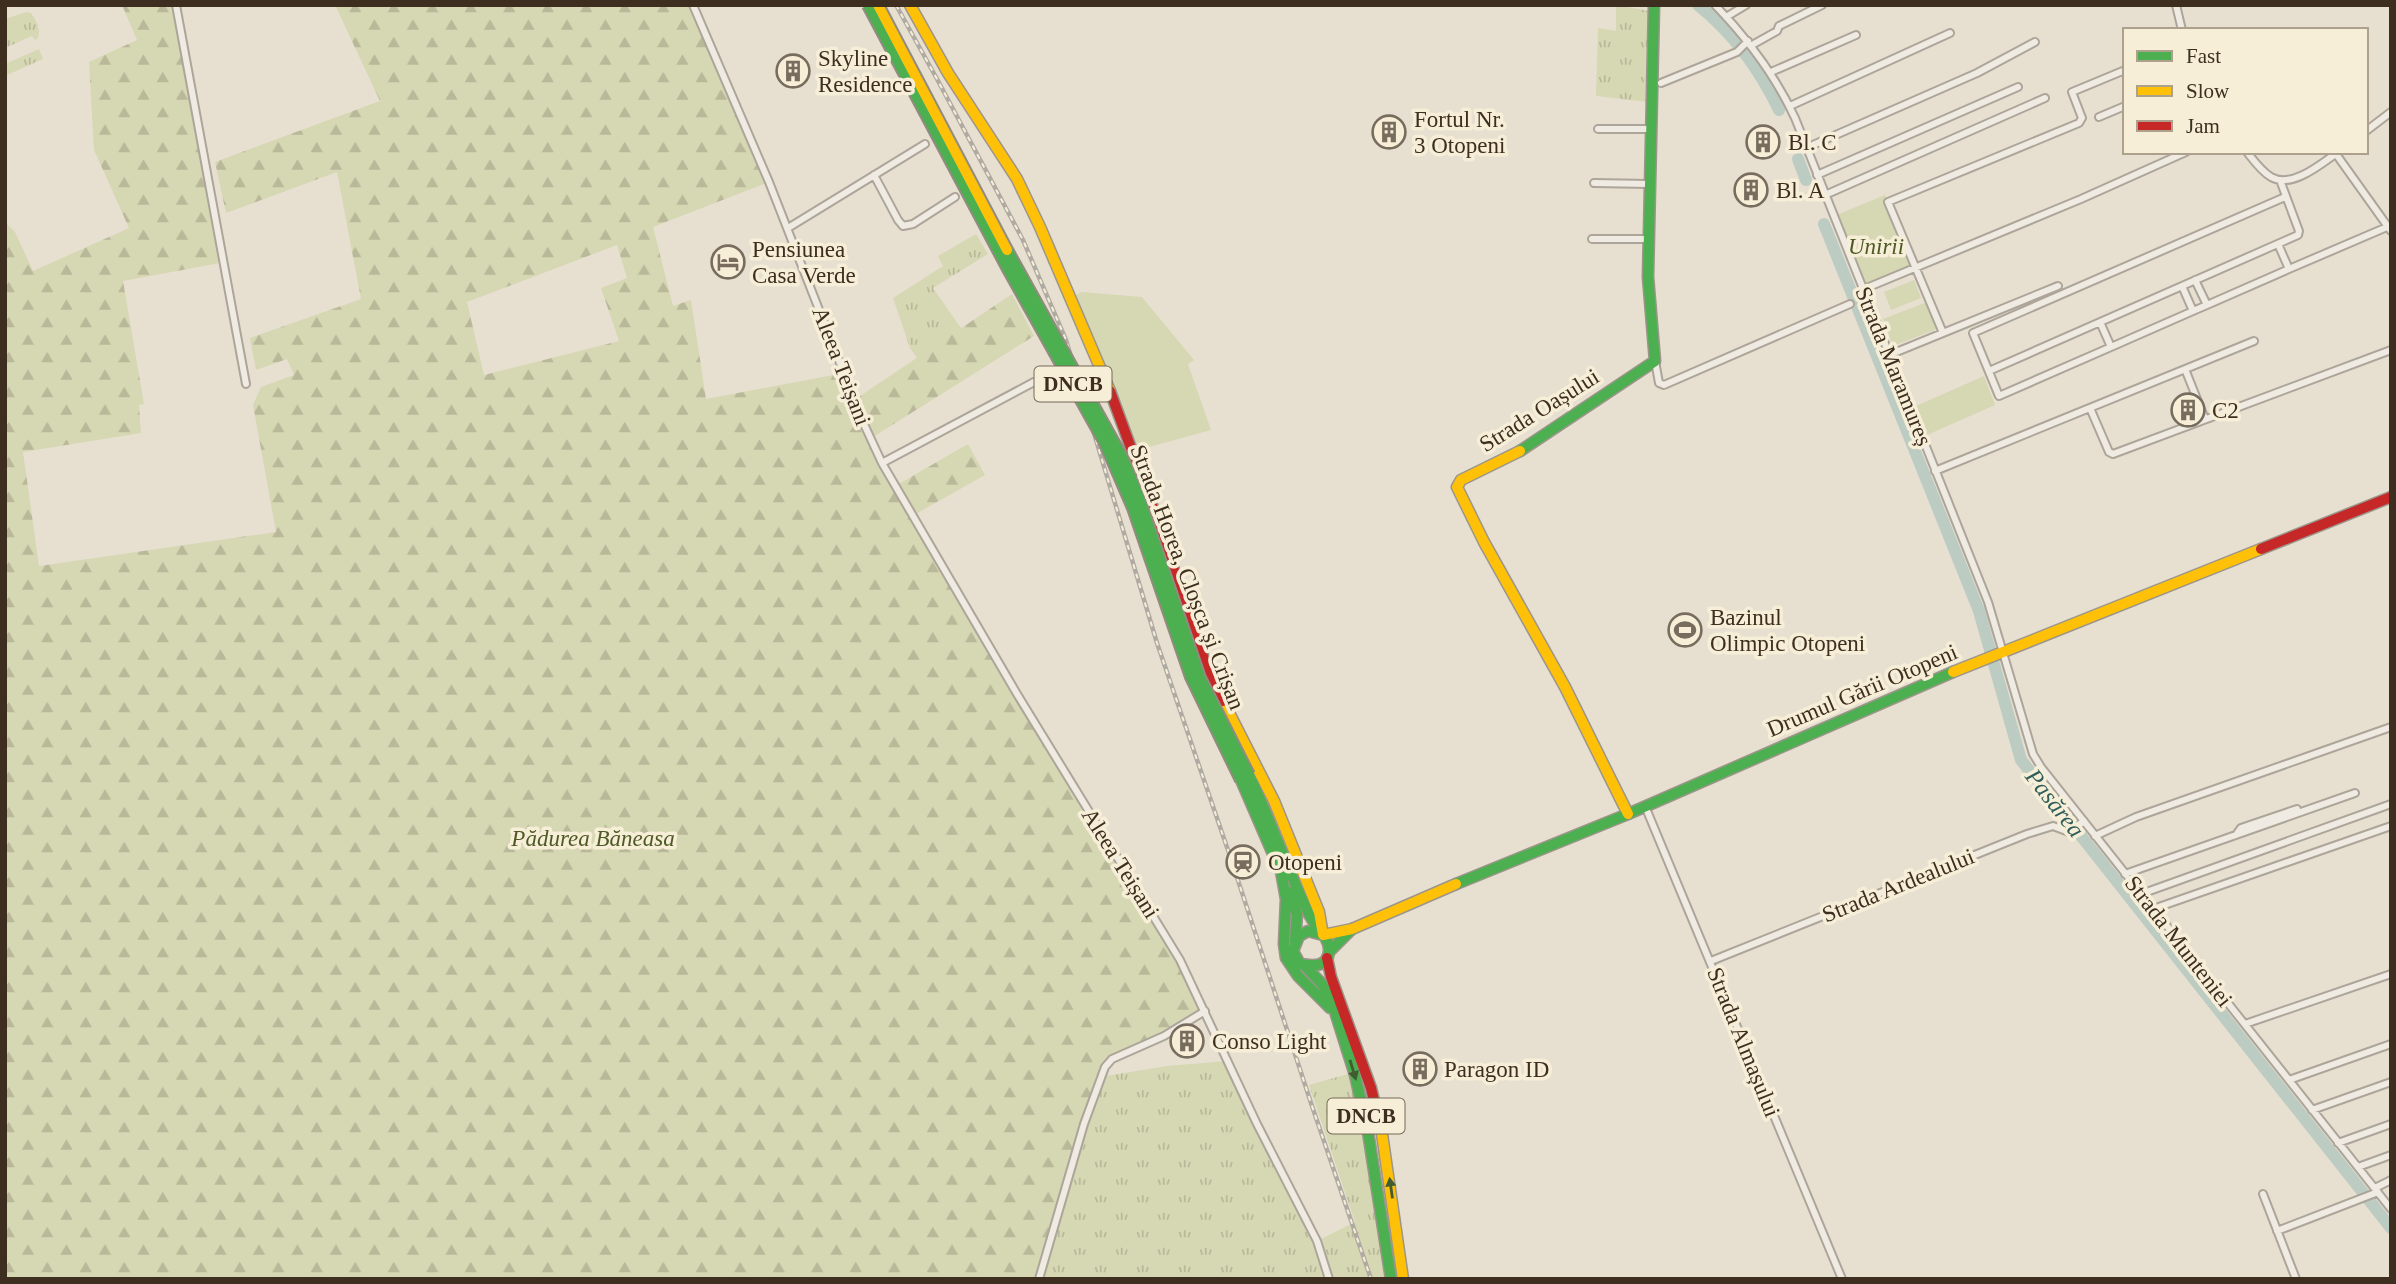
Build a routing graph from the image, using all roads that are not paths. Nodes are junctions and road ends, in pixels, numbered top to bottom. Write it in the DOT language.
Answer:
graph roads {
  1 [pos="176,5"];
  2 [pos="694,5"];
  3 [pos="868,5"];
  4 [pos="878,5"];
  5 [pos="910,5"];
  6 [pos="1654,5"];
  7 [pos="1715,5"];
  8 [pos="1746,5"];
  9 [pos="1822,5"];
  10 [pos="2176,5"];
  11 [pos="1726,17"];
  12 [pos="2182,28"];
  13 [pos="1950,33"];
  14 [pos="1856,35"];
  15 [pos="2035,42"];
  16 [pos="1750,43"];
  17 [pos="2123,71"];
  18 [pos="1771,72"];
  19 [pos="1661,83"];
  20 [pos="2018,87"];
  21 [pos="2045,99"];
  22 [pos="1790,106"];
  23 [pos="2123,107"];
  24 [pos="2391,112"];
  25 [pos="2099,117"];
  26 [pos="1598,129"];
  27 [pos="1651,129"];
  28 [pos="2368,129"];
  29 [pos="925,144"];
  30 [pos="1806,148"];
  31 [pos="2181,154"];
  32 [pos="2249,154"];
  33 [pos="2335,154"];
  34 [pos="2338,154"];
  35 [pos="874,175"];
  36 [pos="1817,175"];
  37 [pos="2280,180"];
  38 [pos="1594,183"];
  39 [pos="1649,184"];
  40 [pos="1825,195"];
  41 [pos="955,197"];
  42 [pos="2285,197"];
  43 [pos="788,228"];
  44 [pos="2389,229"];
  45 [pos="1592,239"];
  46 [pos="1648,239"];
  47 [pos="2278,244"];
  48 [pos="1916,268"];
  49 [pos="2289,269"];
  50 [pos="2195,280"];
  51 [pos="2058,286"];
  52 [pos="2182,286"];
  53 [pos="1864,289"];
  54 [pos="1850,304"];
  55 [pos="2207,305"];
  56 [pos="2193,311"];
  57 [pos="2100,322"];
  58 [pos="1943,332"];
  59 [pos="2254,341"];
  60 [pos="2111,346"];
  61 [pos="2391,349"];
  62 [pos="1889,355"];
  63 [pos="1655,361"];
  64 [pos="2185,369"];
  65 [pos="1989,371"];
  66 [pos="1034,382"];
  67 [pos="246,384"];
  68 [pos="2090,408"];
  69 [pos="2205,419"];
  70 [pos="882,463"];
  71 [pos="1936,471"];
  72 [pos="2391,497"];
  73 [pos="2004,654"];
  74 [pos="2391,727"];
  75 [pos="1245,777"];
  76 [pos="2355,793"];
  77 [pos="2323,800"];
  78 [pos="2391,804"];
  79 [pos="1645,806"];
  80 [pos="1628,814"];
  81 [pos="2082,822"];
  82 [pos="2391,826"];
  83 [pos="2236,835"];
  84 [pos="2095,836"];
  85 [pos="1281,871"];
  86 [pos="2125,874"];
  87 [pos="2141,894"];
  88 [pos="2153,909"];
  89 [pos="1352,929"];
  90 [pos="1323,935"];
  91 [pos="1295,941"];
  92 [pos="1328,955"];
  93 [pos="1711,961"];
  94 [pos="1305,966"];
  95 [pos="2391,974"];
  96 [pos="1205,1011"];
  97 [pos="2245,1024"];
  98 [pos="1345,1044"];
  99 [pos="2391,1044"];
  100 [pos="2289,1080"];
  101 [pos="2391,1082"];
  102 [pos="2312,1110"];
  103 [pos="2391,1124"];
  104 [pos="2338,1143"];
  105 [pos="2391,1155"];
  106 [pos="2358,1167"];
  107 [pos="2391,1180"];
  108 [pos="2374,1192"];
  109 [pos="2263,1194"];
  110 [pos="2391,1209"];
  111 [pos="2277,1231"];
  112 [pos="1039,1279"];
  113 [pos="1329,1279"];
  114 [pos="1391,1279"];
  115 [pos="1403,1279"];
  116 [pos="1842,1279"];
  117 [pos="2296,1279"];
  1 -- 67 [label="street"];
  2 -- 43 [label="street, Aleea Teișani"];
  3 -- 75 [label="main road, Strada Horea, Cloșca și Crișan / DNCB, bridge"];
  4 -- 75 [label="main road, Strada Horea, Cloșca și Crișan / DNCB, bridge"];
  5 -- 90 [label="main road, Strada Horea, Cloșca și Crișan"];
  6 -- 27 [label="main road"];
  7 -- 11 [label="street, Strada Maramureș"];
  8 -- 11 [label="street"];
  9 -- 16 [label="street"];
  10 -- 12 [label="street"];
  11 -- 16 [label="street, Strada Maramureș"];
  13 -- 22 [label="street"];
  14 -- 18 [label="street"];
  15 -- 30 [label="street"];
  16 -- 18 [label="street, Strada Maramureș"];
  16 -- 19 [label="street"];
  17 -- 48 [label="street"];
  18 -- 22 [label="street, Strada Maramureș"];
  20 -- 36 [label="street"];
  21 -- 40 [label="street"];
  22 -- 30 [label="street, Strada Maramureș"];
  23 -- 25 [label="street"];
  24 -- 28 [label="street"];
  26 -- 27 [label="street"];
  27 -- 39 [label="main road"];
  29 -- 35 [label="street"];
  30 -- 36 [label="street, Strada Maramureș"];
  31 -- 48 [label="street"];
  32 -- 37 [label="street"];
  33 -- 37 [label="street"];
  34 -- 44 [label="street"];
  35 -- 41 [label="street"];
  35 -- 43 [label="street"];
  36 -- 40 [label="street, Strada Maramureș"];
  37 -- 42 [label="street"];
  38 -- 39 [label="street"];
  39 -- 46 [label="main road"];
  40 -- 53 [label="street, Strada Maramureș"];
  42 -- 47 [label="street"];
  42 -- 65 [label="street"];
  43 -- 70 [label="street, Aleea Teișani"];
  44 -- 49 [label="street"];
  45 -- 46 [label="street"];
  46 -- 63 [label="main road"];
  47 -- 49 [label="street"];
  47 -- 50 [label="street"];
  48 -- 53 [label="street"];
  48 -- 58 [label="street"];
  49 -- 55 [label="street"];
  50 -- 52 [label="street"];
  50 -- 55 [label="street"];
  51 -- 58 [label="street"];
  52 -- 56 [label="street"];
  52 -- 57 [label="street"];
  53 -- 62 [label="street, Strada Maramureș"];
  54 -- 63 [label="street"];
  55 -- 56 [label="street"];
  56 -- 60 [label="street"];
  57 -- 60 [label="street"];
  57 -- 65 [label="street"];
  58 -- 62 [label="street"];
  59 -- 64 [label="street, Strada Maramureș"];
  60 -- 65 [label="street"];
  61 -- 69 [label="street"];
  62 -- 71 [label="street, Strada Maramureș"];
  63 -- 80 [label="main road, Strada Oașului"];
  64 -- 68 [label="street, Strada Maramureș"];
  64 -- 69 [label="street"];
  66 -- 70 [label="street"];
  68 -- 69 [label="street"];
  68 -- 71 [label="street, Strada Maramureș"];
  70 -- 96 [label="street, Aleea Teișani"];
  71 -- 73 [label="street, Strada Maramureș"];
  72 -- 73 [label="main road, Drumul Gării Otopeni"];
  73 -- 79 [label="main road, Drumul Gării Otopeni"];
  73 -- 81 [label="street, Strada Munteniei"];
  74 -- 84 [label="street"];
  75 -- 85 [label="main road, Strada Horea, Cloșca și Crișan / DNCB"];
  75 -- 90 [label="main road, Strada Horea, Cloșca și Crișan / DNCB"];
  76 -- 83 [label="street"];
  77 -- 83 [label="street"];
  78 -- 87 [label="street"];
  79 -- 80 [label="main road, Drumul Gării Otopeni"];
  79 -- 93 [label="street, Strada Almașului"];
  80 -- 89 [label="main road, Drumul Gării Otopeni"];
  81 -- 84 [label="street, Strada Munteniei"];
  81 -- 93 [label="street, Strada Ardealului"];
  82 -- 88 [label="street"];
  83 -- 86 [label="street"];
  84 -- 86 [label="street, Strada Munteniei"];
  85 -- 91 [label="main road, Strada Horea, Cloșca și Crișan / DNCB"];
  85 -- 98 [label="main road"];
  86 -- 87 [label="street, Strada Munteniei"];
  87 -- 88 [label="street, Strada Munteniei"];
  88 -- 97 [label="street, Strada Munteniei"];
  89 -- 90 [label="main road, Drumul Gării Otopeni"];
  89 -- 92 [label="main road, Drumul Gării Otopeni"];
  90 -- 91 [label="main road"];
  90 -- 92 [label="main road, DNCB"];
  91 -- 94 [label="main road, DNCB"];
  92 -- 94 [label="main road"];
  115 -- 92 [label="main road, DNCB, one-way"];
  93 -- 116 [label="street, Strada Almașului"];
  94 -- 98 [label="main road, DNCB"];
  95 -- 97 [label="street"];
  96 -- 112 [label="street"];
  96 -- 113 [label="street, Aleea Teișani"];
  97 -- 100 [label="street, Strada Munteniei"];
  98 -- 114 [label="main road, DNCB, one-way"];
  99 -- 100 [label="street"];
  100 -- 102 [label="street, Strada Munteniei"];
  101 -- 102 [label="street"];
  102 -- 104 [label="street, Strada Munteniei"];
  103 -- 104 [label="street"];
  104 -- 106 [label="street, Strada Munteniei"];
  105 -- 106 [label="street"];
  106 -- 108 [label="street, Strada Munteniei"];
  107 -- 108 [label="street"];
  108 -- 110 [label="street, Strada Munteniei"];
  108 -- 111 [label="street"];
  109 -- 111 [label="street"];
  111 -- 117 [label="street"];
}
